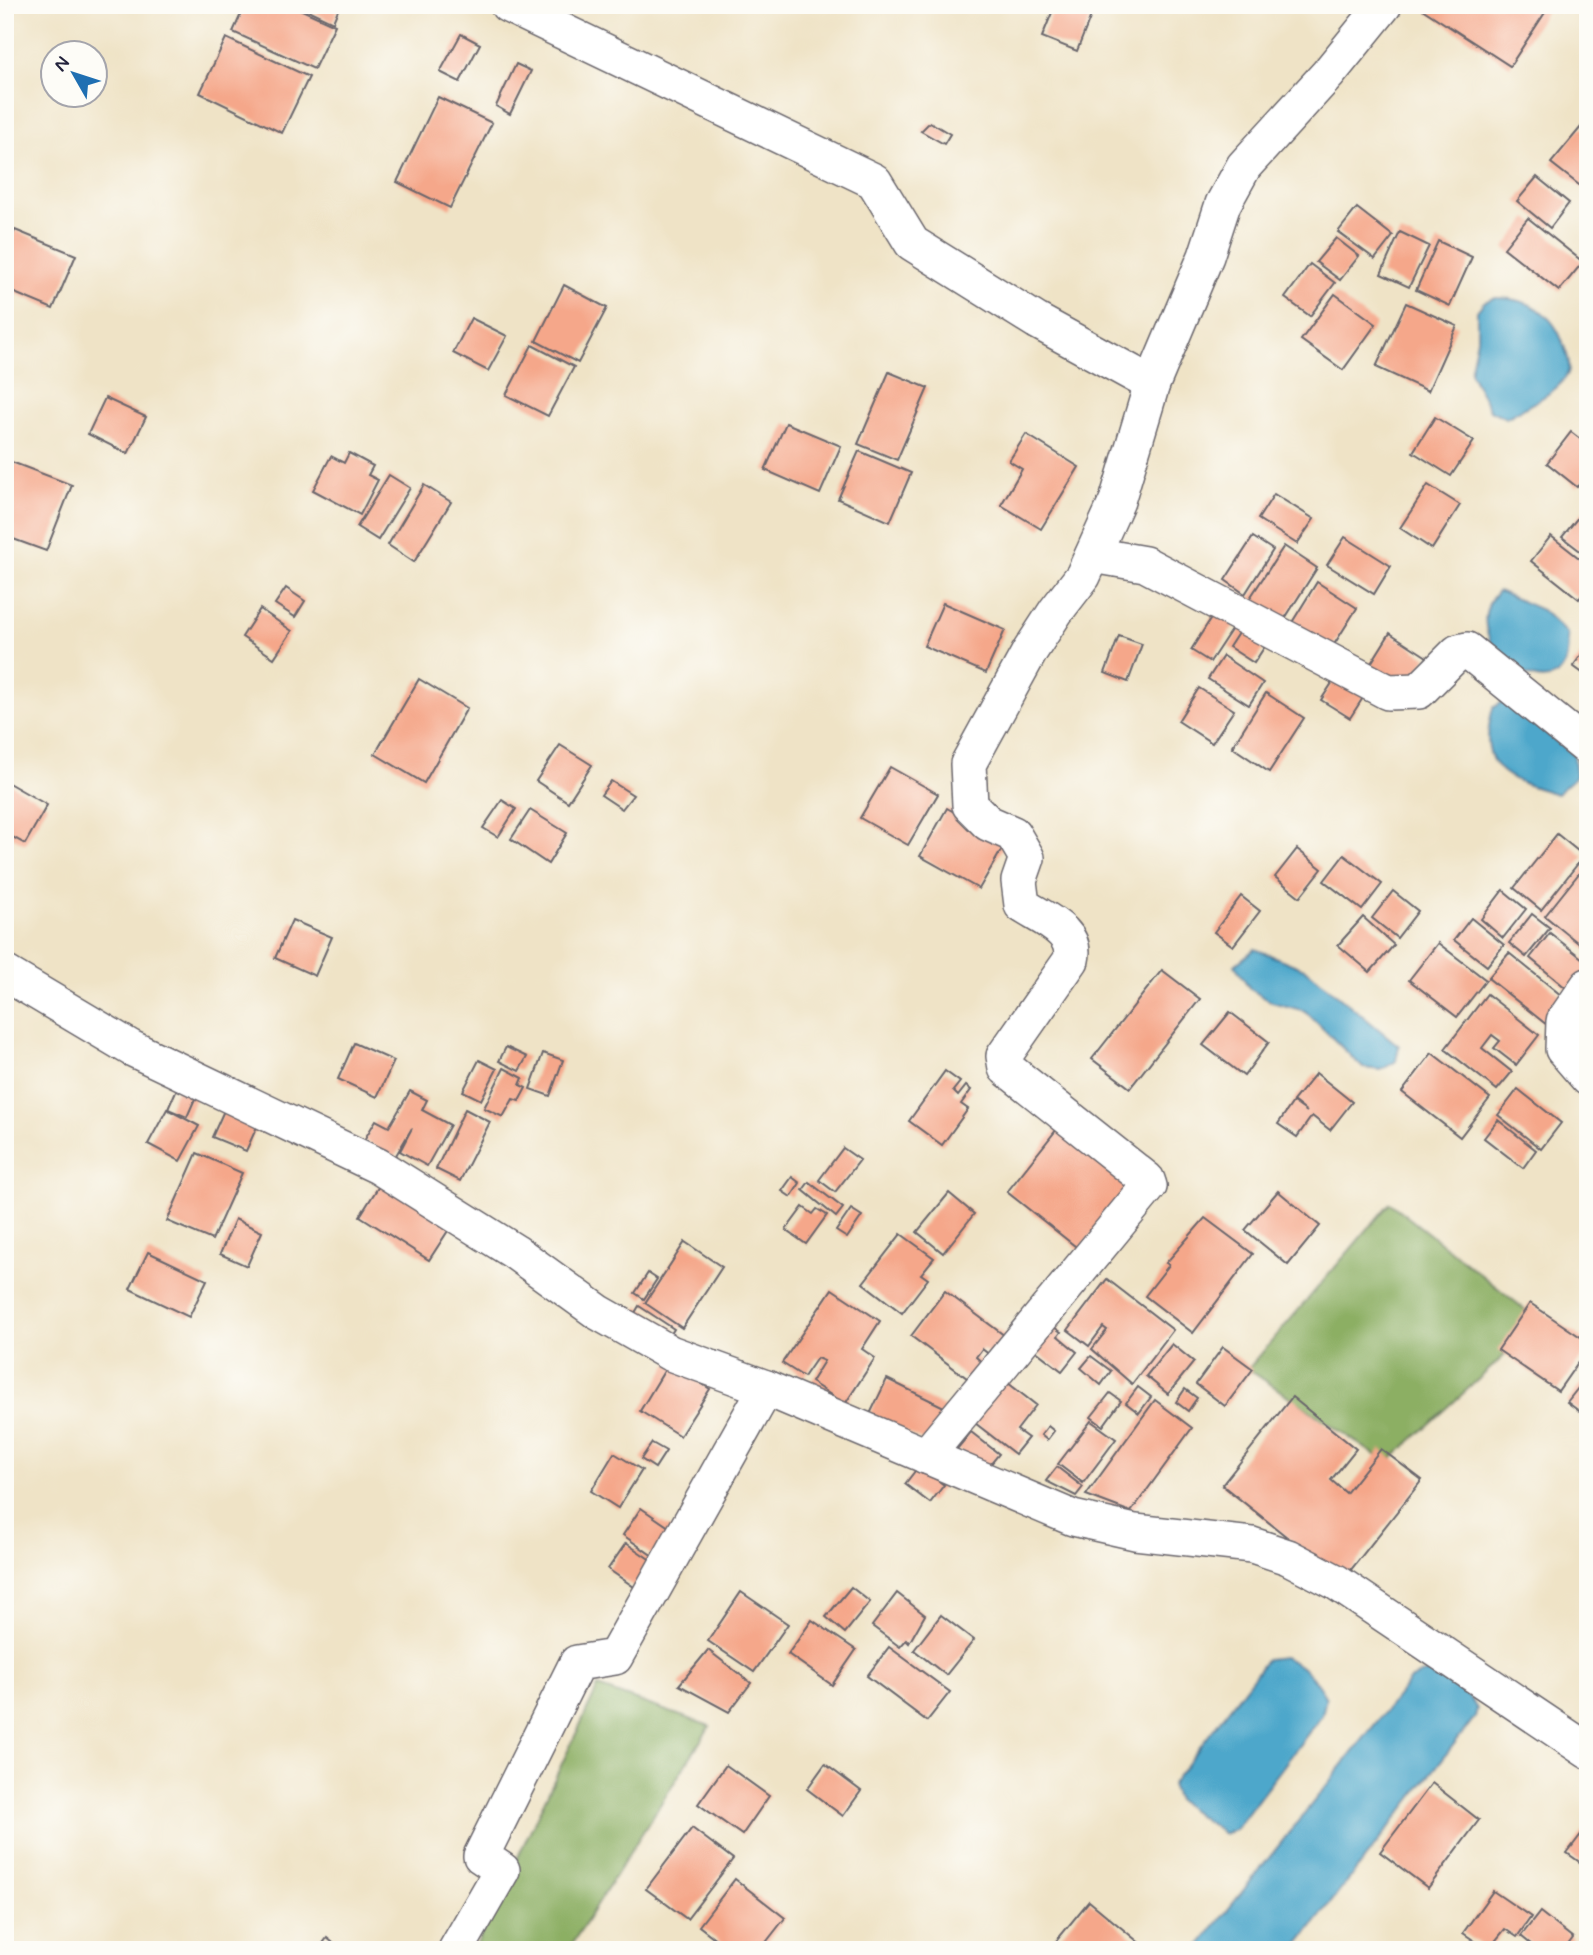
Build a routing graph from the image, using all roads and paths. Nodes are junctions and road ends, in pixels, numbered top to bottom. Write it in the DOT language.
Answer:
graph roads {
  1 [pos="508,5"];
  2 [pos="1384,5"];
  3 [pos="1152,384"];
  4 [pos="1093,555"];
  5 [pos="1588,748"];
  6 [pos="5,973"];
  7 [pos="1588,986"];
  8 [pos="1588,1078"];
  9 [pos="766,1388"];
  10 [pos="926,1456"];
  11 [pos="1588,1751"];
  12 [pos="456,1950"];
  1 -- 3 [label="street"];
  2 -- 3 [label="street"];
  3 -- 4 [label="street"];
  4 -- 5 [label="street"];
  4 -- 10 [label="street"];
  6 -- 9 [label="street"];
  7 -- 8 [label="street"];
  9 -- 10 [label="street"];
  9 -- 12 [label="street"];
  10 -- 11 [label="street"];
}
